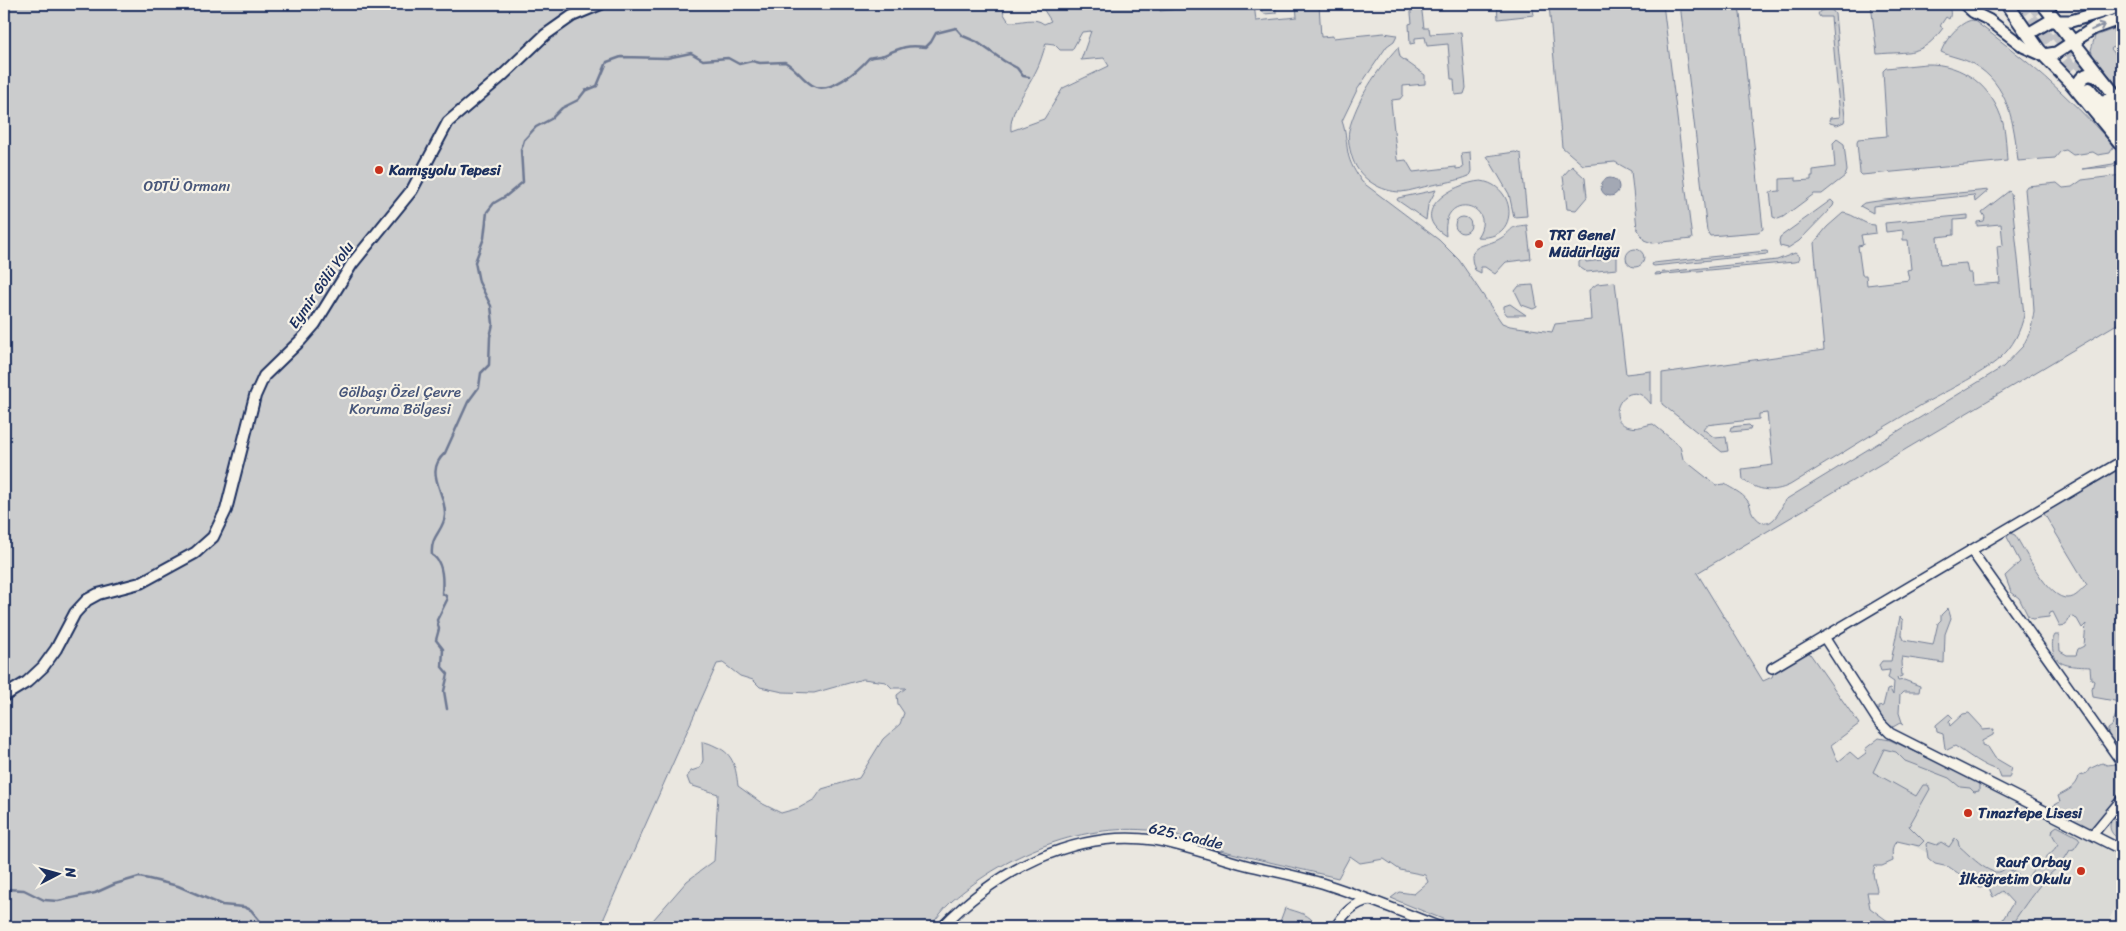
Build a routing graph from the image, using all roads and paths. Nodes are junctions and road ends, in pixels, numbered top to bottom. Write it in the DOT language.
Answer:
graph roads {
  1 [pos="600,4"];
  2 [pos="1968,4"];
  3 [pos="2007,4"];
  4 [pos="2043,4"];
  5 [pos="2122,6"];
  6 [pos="2122,18"];
  7 [pos="2058,21"];
  8 [pos="2028,34"];
  9 [pos="2073,41"];
  10 [pos="2044,55"];
  11 [pos="2091,86"];
  12 [pos="2122,104"];
  13 [pos="2122,117"];
  14 [pos="2122,131"];
  15 [pos="2122,145"];
  16 [pos="2122,461"];
  17 [pos="1970,550"];
  18 [pos="1824,637"];
  19 [pos="1772,668"];
  20 [pos="4,696"];
  21 [pos="2122,763"];
  22 [pos="2122,799"];
  23 [pos="2093,834"];
  24 [pos="2122,850"];
  25 [pos="1371,900"];
  26 [pos="942,927"];
  27 [pos="1336,927"];
  28 [pos="1440,927"];
  1 -- 20 [label="street, Eymir Gölü Yolu"];
  2 -- 8 [label="street"];
  2 -- 10 [label="street"];
  3 -- 8 [label="main road"];
  4 -- 7 [label="main road"];
  5 -- 7 [label="main road"];
  9 -- 6 [label="main road, one-way"];
  7 -- 8 [label="main road"];
  7 -- 9 [label="main road"];
  8 -- 10 [label="main road"];
  9 -- 10 [label="main road"];
  9 -- 11 [label="main road"];
  10 -- 11 [label="main road"];
  11 -- 12 [label="main road"];
  11 -- 13 [label="main road"];
  11 -- 14 [label="main road"];
  11 -- 15 [label="main road"];
  16 -- 17 [label="street"];
  17 -- 18 [label="street"];
  17 -- 21 [label="street"];
  18 -- 19 [label="street"];
  18 -- 23 [label="street"];
  22 -- 23 [label="street"];
  23 -- 24 [label="street"];
  25 -- 26 [label="street, 625. Cadde"];
  25 -- 27 [label="street"];
  25 -- 28 [label="street, 625. Cadde"];
}
